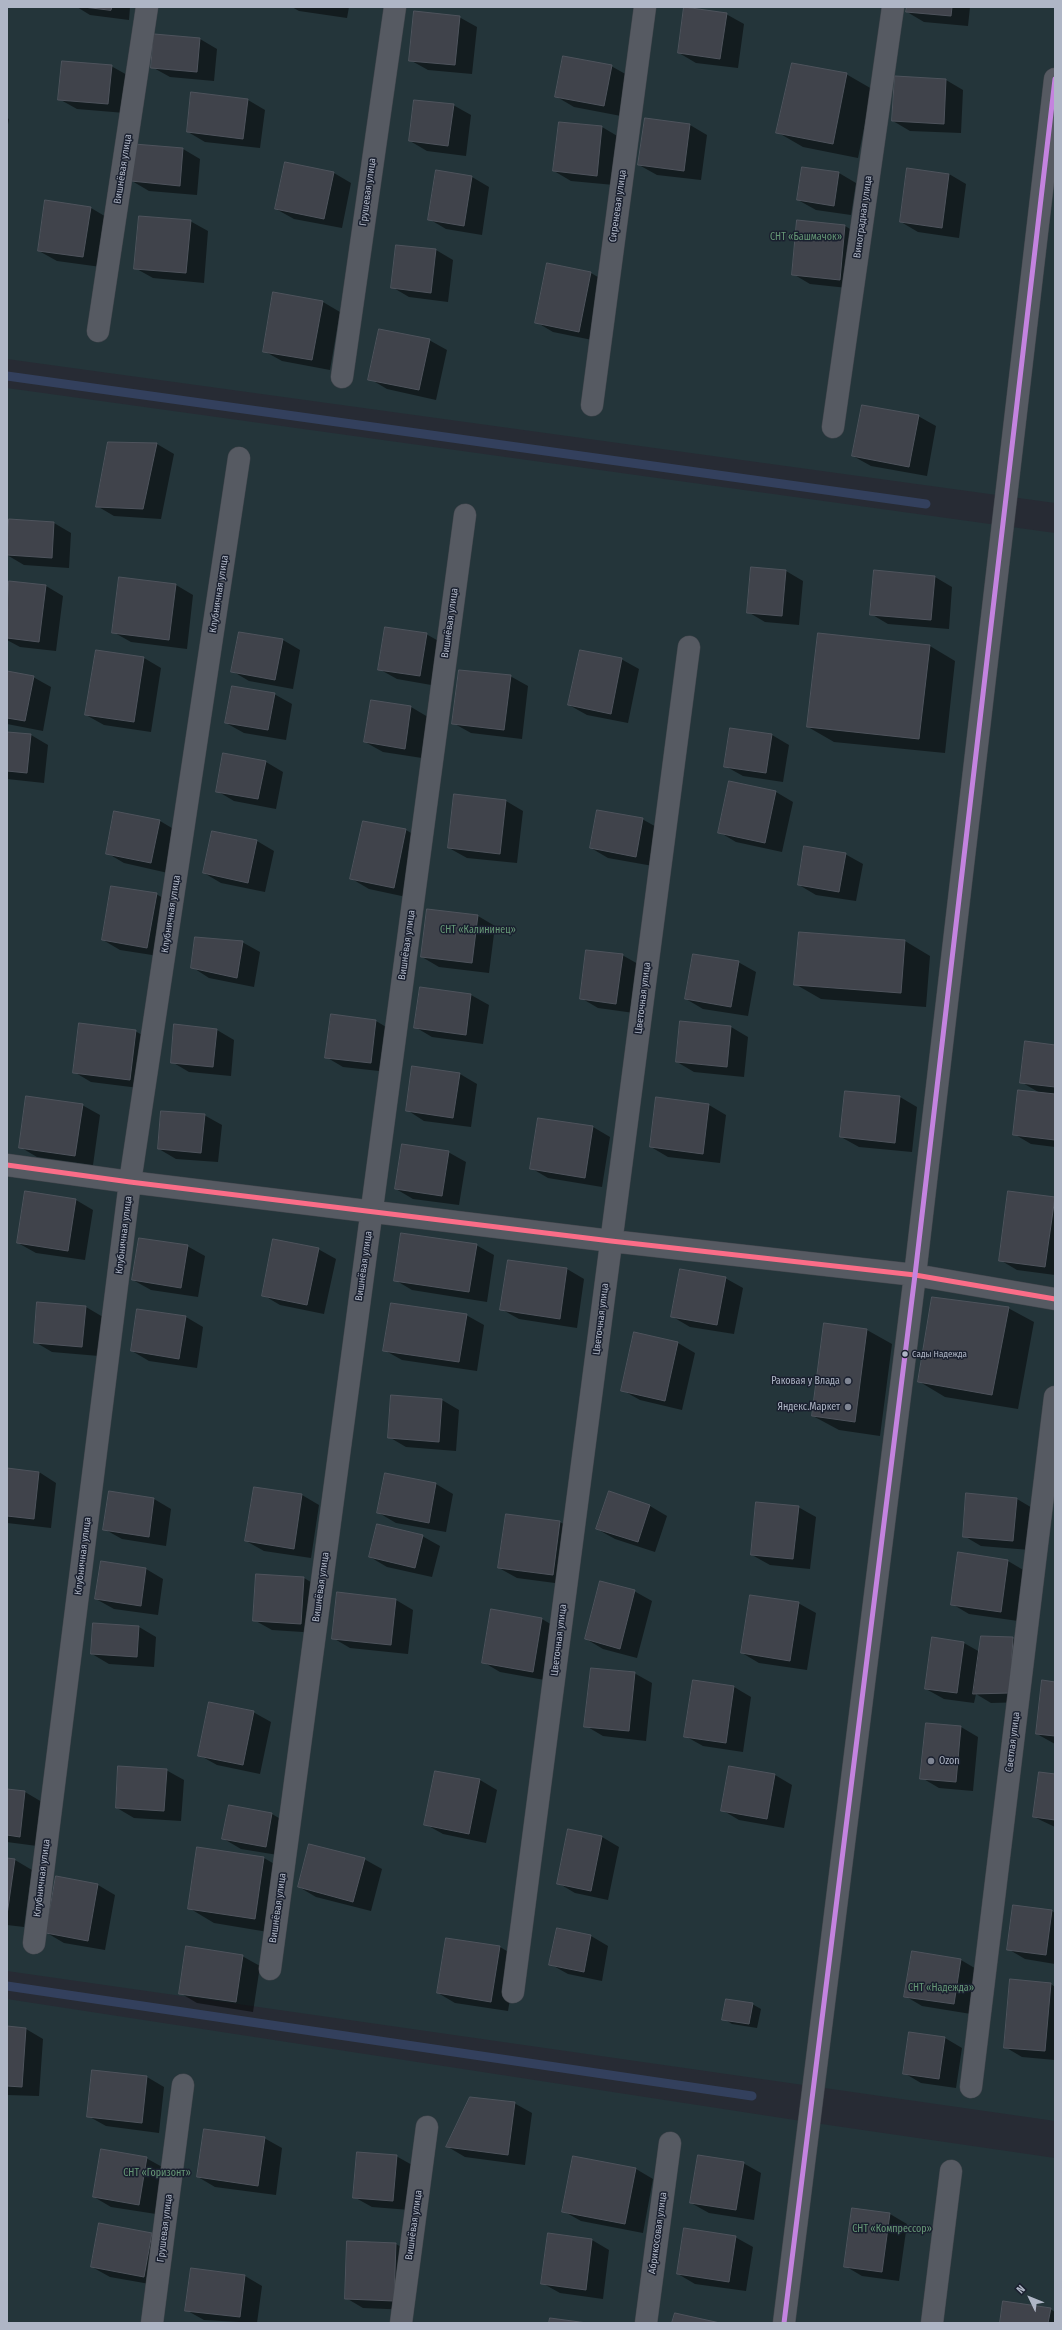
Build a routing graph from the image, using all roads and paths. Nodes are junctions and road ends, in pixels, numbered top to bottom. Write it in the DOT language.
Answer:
graph roads {
  1 [pos="147,7"];
  2 [pos="395,7"];
  3 [pos="645,7"];
  4 [pos="893,7"];
  5 [pos="1055,79"];
  6 [pos="98,331"];
  7 [pos="342,377"];
  8 [pos="592,404"];
  9 [pos="833,427"];
  10 [pos="239,458"];
  11 [pos="465,515"];
  12 [pos="689,647"];
  13 [pos="7,1165"];
  14 [pos="130,1182"];
  15 [pos="372,1210"];
  16 [pos="611,1241"];
  17 [pos="916,1275"];
  18 [pos="1055,1299"];
  19 [pos="1055,1397"];
  20 [pos="34,1943"];
  21 [pos="270,1969"];
  22 [pos="513,1992"];
  23 [pos="183,2085"];
  24 [pos="971,2087"];
  25 [pos="427,2127"];
  26 [pos="670,2143"];
  27 [pos="951,2172"];
  28 [pos="152,2323"];
  29 [pos="401,2323"];
  30 [pos="646,2323"];
  31 [pos="784,2323"];
  32 [pos="932,2323"];
  1 -- 6 [label="street, Вишнёвая улица"];
  2 -- 7 [label="street, Грушевая улица"];
  3 -- 8 [label="street, Сиреневая улица"];
  4 -- 9 [label="street, Виноградная улица"];
  5 -- 17 [label="street"];
  10 -- 14 [label="street, Клубничная улица"];
  11 -- 15 [label="street, Вишнёвая улица"];
  12 -- 16 [label="street, Цветочная улица"];
  13 -- 14 [label="street"];
  14 -- 15 [label="street"];
  14 -- 20 [label="street, Клубничная улица"];
  15 -- 16 [label="street"];
  15 -- 21 [label="street, Вишнёвая улица"];
  16 -- 17 [label="street"];
  16 -- 22 [label="street, Цветочная улица"];
  17 -- 18 [label="street"];
  17 -- 31 [label="street"];
  19 -- 24 [label="street, Светлая улица"];
  23 -- 28 [label="street, Грушевая улица"];
  25 -- 29 [label="street, Вишнёвая улица"];
  26 -- 30 [label="street, Абрикосовая улица"];
  27 -- 32 [label="street"];
}
